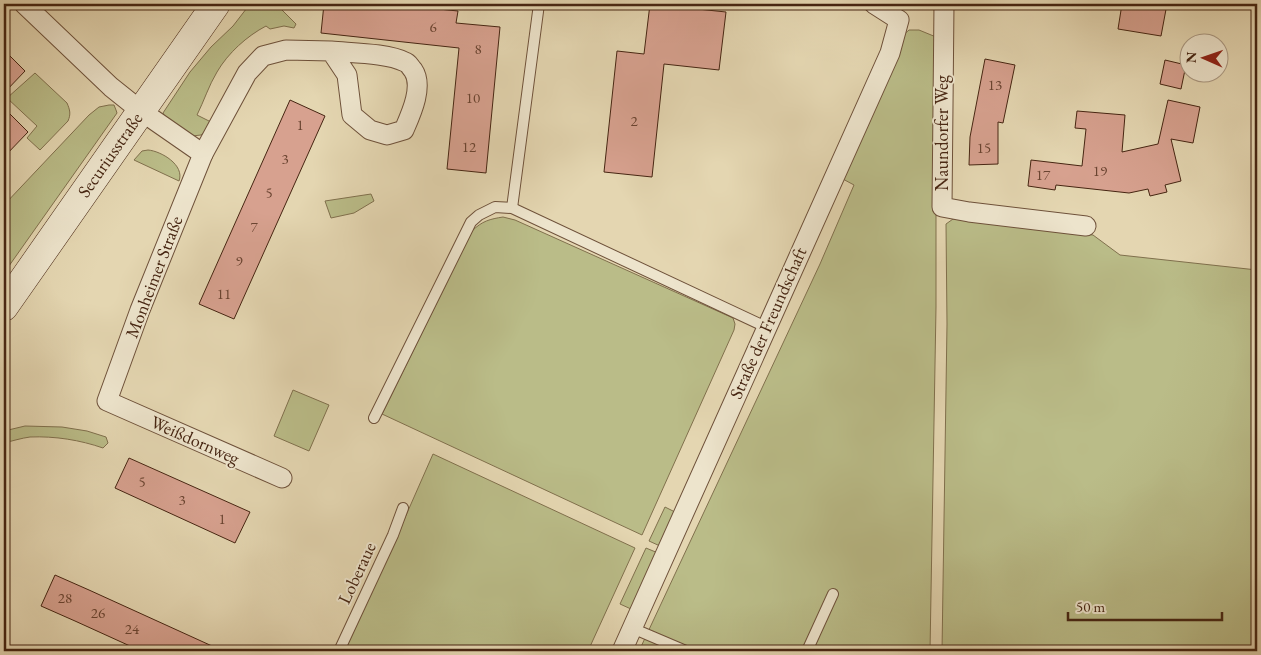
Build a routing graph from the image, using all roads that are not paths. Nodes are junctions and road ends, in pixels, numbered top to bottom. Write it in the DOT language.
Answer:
graph roads {
  1 [pos="24,4"];
  2 [pos="216,4"];
  3 [pos="539,4"];
  4 [pos="874,4"];
  5 [pos="944,4"];
  6 [pos="331,51"];
  7 [pos="141,111"];
  8 [pos="203,154"];
  9 [pos="512,208"];
  10 [pos="1086,226"];
  11 [pos="4,307"];
  12 [pos="766,327"];
  13 [pos="107,401"];
  14 [pos="374,418"];
  15 [pos="282,478"];
  16 [pos="404,508"];
  17 [pos="832,594"];
  18 [pos="632,628"];
  19 [pos="339,651"];
  20 [pos="622,651"];
  21 [pos="686,651"];
  22 [pos="807,651"];
  1 -- 7 [label="street"];
  2 -- 7 [label="street, Securiusstraße"];
  3 -- 9 [label="lane"];
  4 -- 12 [label="street, Straße der Freundschaft"];
  5 -- 10 [label="street, Naundorfer Weg"];
  6 -- 6 [label="street, Monheimer Straße"];
  6 -- 8 [label="street, Monheimer Straße"];
  7 -- 8 [label="street"];
  7 -- 11 [label="street, Securiusstraße"];
  8 -- 13 [label="street, Monheimer Straße"];
  9 -- 12 [label="lane"];
  9 -- 14 [label="lane"];
  12 -- 18 [label="street, Straße der Freundschaft"];
  13 -- 15 [label="street, Weißdornweg"];
  16 -- 19 [label="lane, Loberaue"];
  17 -- 22 [label="lane"];
  18 -- 20 [label="street, Straße der Freundschaft"];
  18 -- 21 [label="lane"];
}
